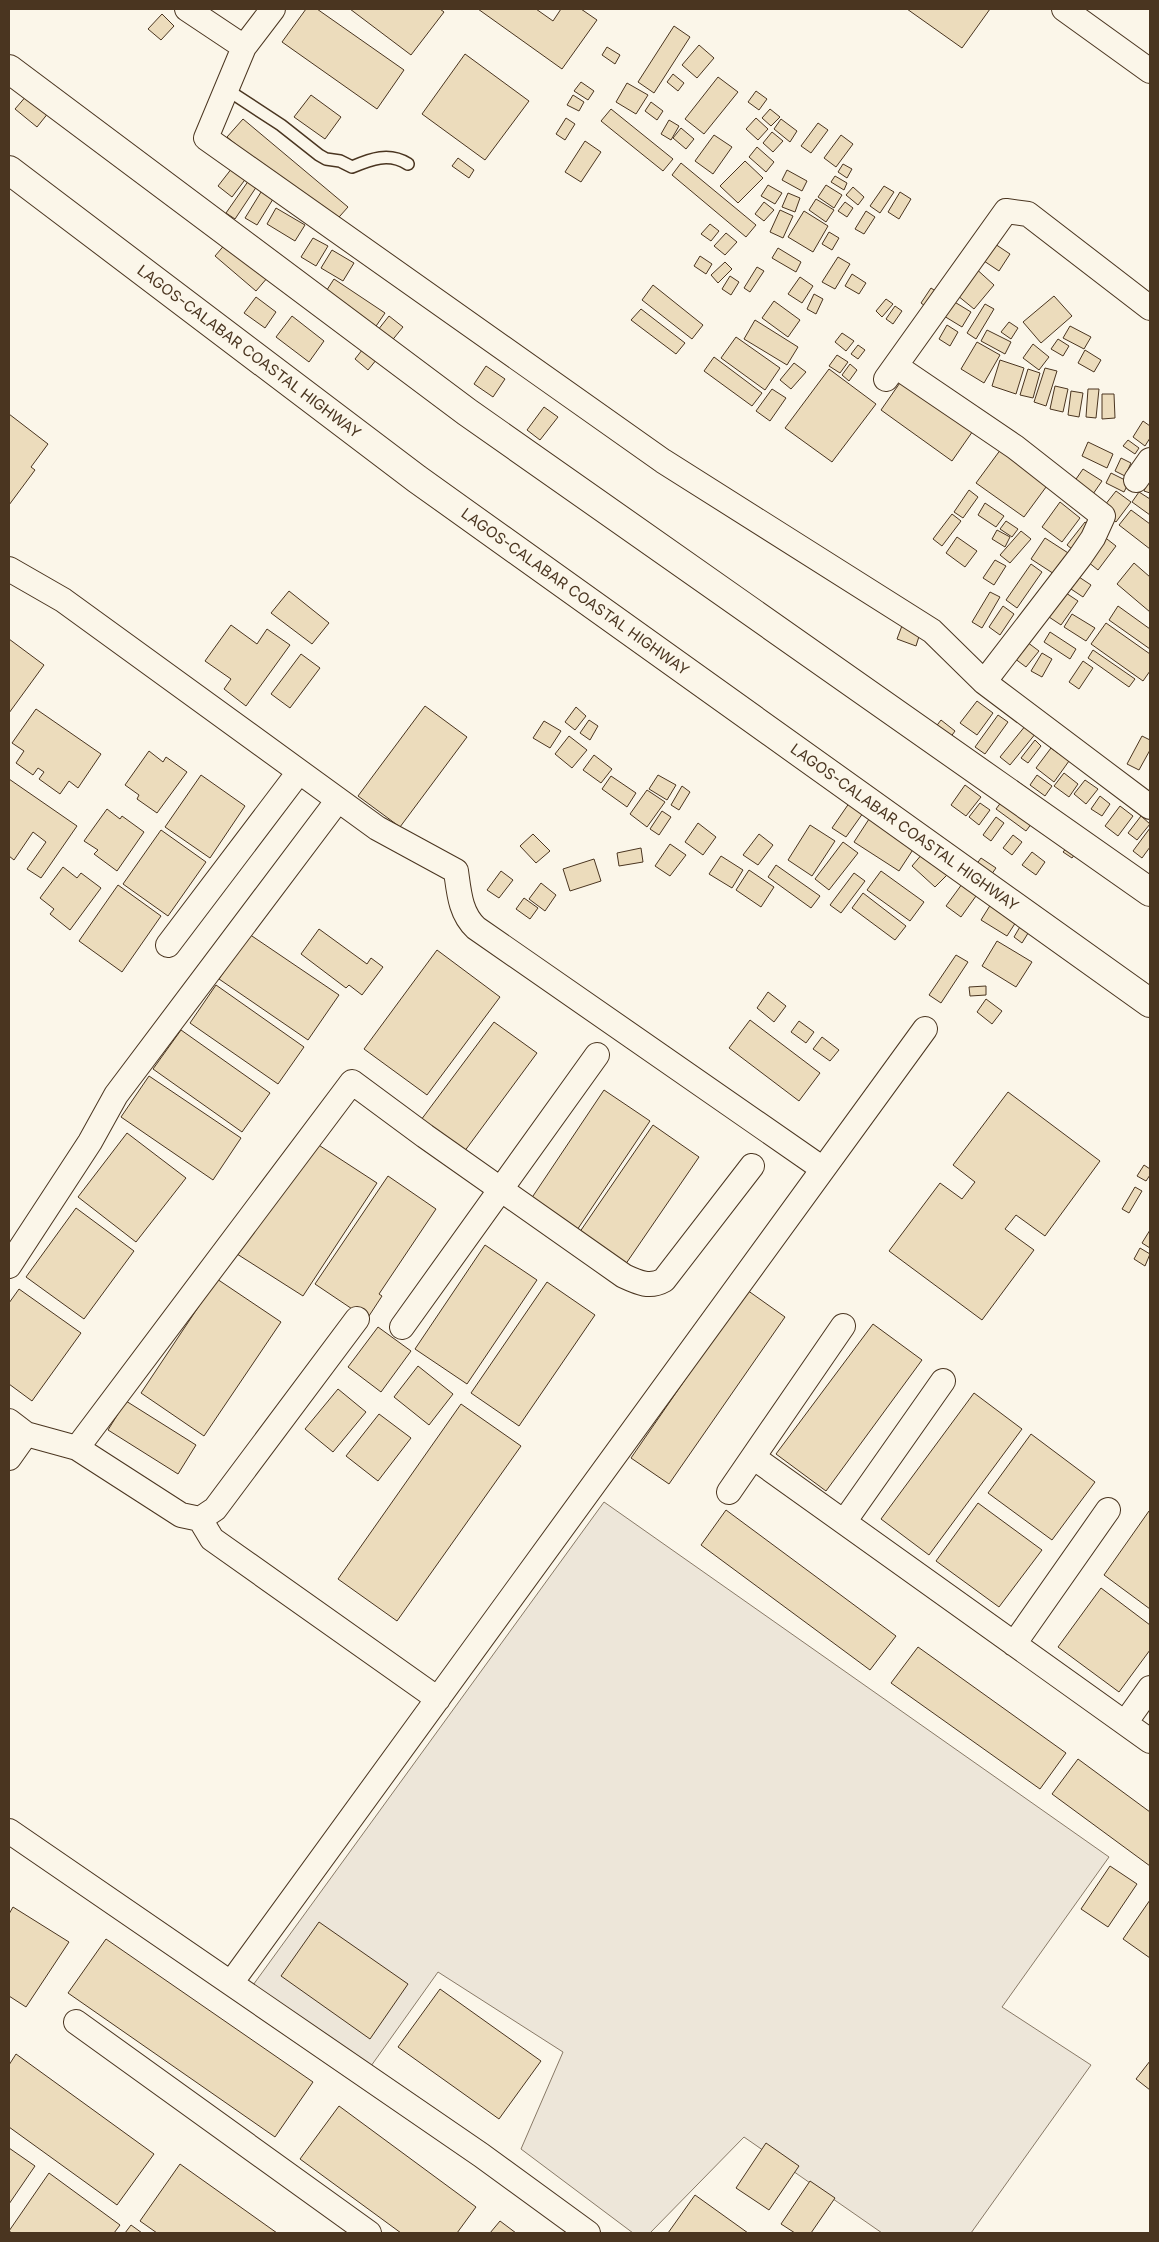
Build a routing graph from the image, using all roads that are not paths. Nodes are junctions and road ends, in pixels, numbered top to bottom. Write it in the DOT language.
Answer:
graph roads {
  1 [pos="187,9"];
  2 [pos="272,9"];
  3 [pos="1064,9"];
  4 [pos="244,48"];
  5 [pos="9,69"];
  6 [pos="1150,72"];
  7 [pos="226,89"];
  8 [pos="408,164"];
  9 [pos="9,170"];
  10 [pos="1150,308"];
  11 [pos="1150,460"];
  12 [pos="1136,480"];
  13 [pos="9,569"];
  14 [pos="984,682"];
  15 [pos="299,772"];
  16 [pos="338,800"];
  17 [pos="1150,807"];
  18 [pos="1150,892"];
  19 [pos="168,944"];
  20 [pos="1150,1003"];
  21 [pos="925,1029"];
  22 [pos="597,1055"];
  23 [pos="752,1166"];
  24 [pos="823,1169"];
  25 [pos="502,1190"];
  26 [pos="9,1266"];
  27 [pos="357,1319"];
  28 [pos="842,1326"];
  29 [pos="402,1327"];
  30 [pos="943,1381"];
  31 [pos="18,1428"];
  32 [pos="77,1448"];
  33 [pos="753,1457"];
  34 [pos="9,1458"];
  35 [pos="729,1492"];
  36 [pos="1108,1510"];
  37 [pos="200,1519"];
  38 [pos="844,1522"];
  39 [pos="1014,1644"];
  40 [pos="1150,1688"];
  41 [pos="438,1699"];
  42 [pos="1125,1724"];
  43 [pos="1150,1741"];
  44 [pos="9,1831"];
  45 [pos="231,1982"];
  46 [pos="76,2022"];
  47 [pos="369,2233"];
  48 [pos="588,2233"];
  1 -- 4 [label="street"];
  2 -- 4 [label="street"];
  3 -- 6 [label="street"];
  4 -- 7 [label="street"];
  5 -- 18 [label="highway"];
  7 -- 8 [label="lane"];
  7 -- 14 [label="street"];
  9 -- 20 [label="highway, LAGOS-CALABAR COASTAL HIGHWAY"];
  10 -- 14 [label="street"];
  11 -- 12 [label="street"];
  13 -- 15 [label="street"];
  14 -- 17 [label="street"];
  15 -- 16 [label="street"];
  15 -- 19 [label="street"];
  16 -- 24 [label="street"];
  16 -- 26 [label="street"];
  21 -- 24 [label="street"];
  22 -- 25 [label="street"];
  23 -- 25 [label="street"];
  24 -- 41 [label="street"];
  25 -- 29 [label="street"];
  25 -- 32 [label="street"];
  27 -- 37 [label="street"];
  28 -- 33 [label="street"];
  30 -- 38 [label="street"];
  31 -- 32 [label="street"];
  31 -- 34 [label="street"];
  32 -- 37 [label="street"];
  33 -- 35 [label="street"];
  33 -- 38 [label="street"];
  36 -- 39 [label="street"];
  37 -- 41 [label="street"];
  38 -- 39 [label="street"];
  39 -- 42 [label="street"];
  40 -- 42 [label="street"];
  41 -- 45 [label="street"];
  42 -- 43 [label="street"];
  44 -- 45 [label="street"];
  45 -- 48 [label="street"];
  46 -- 47 [label="street"];
}
